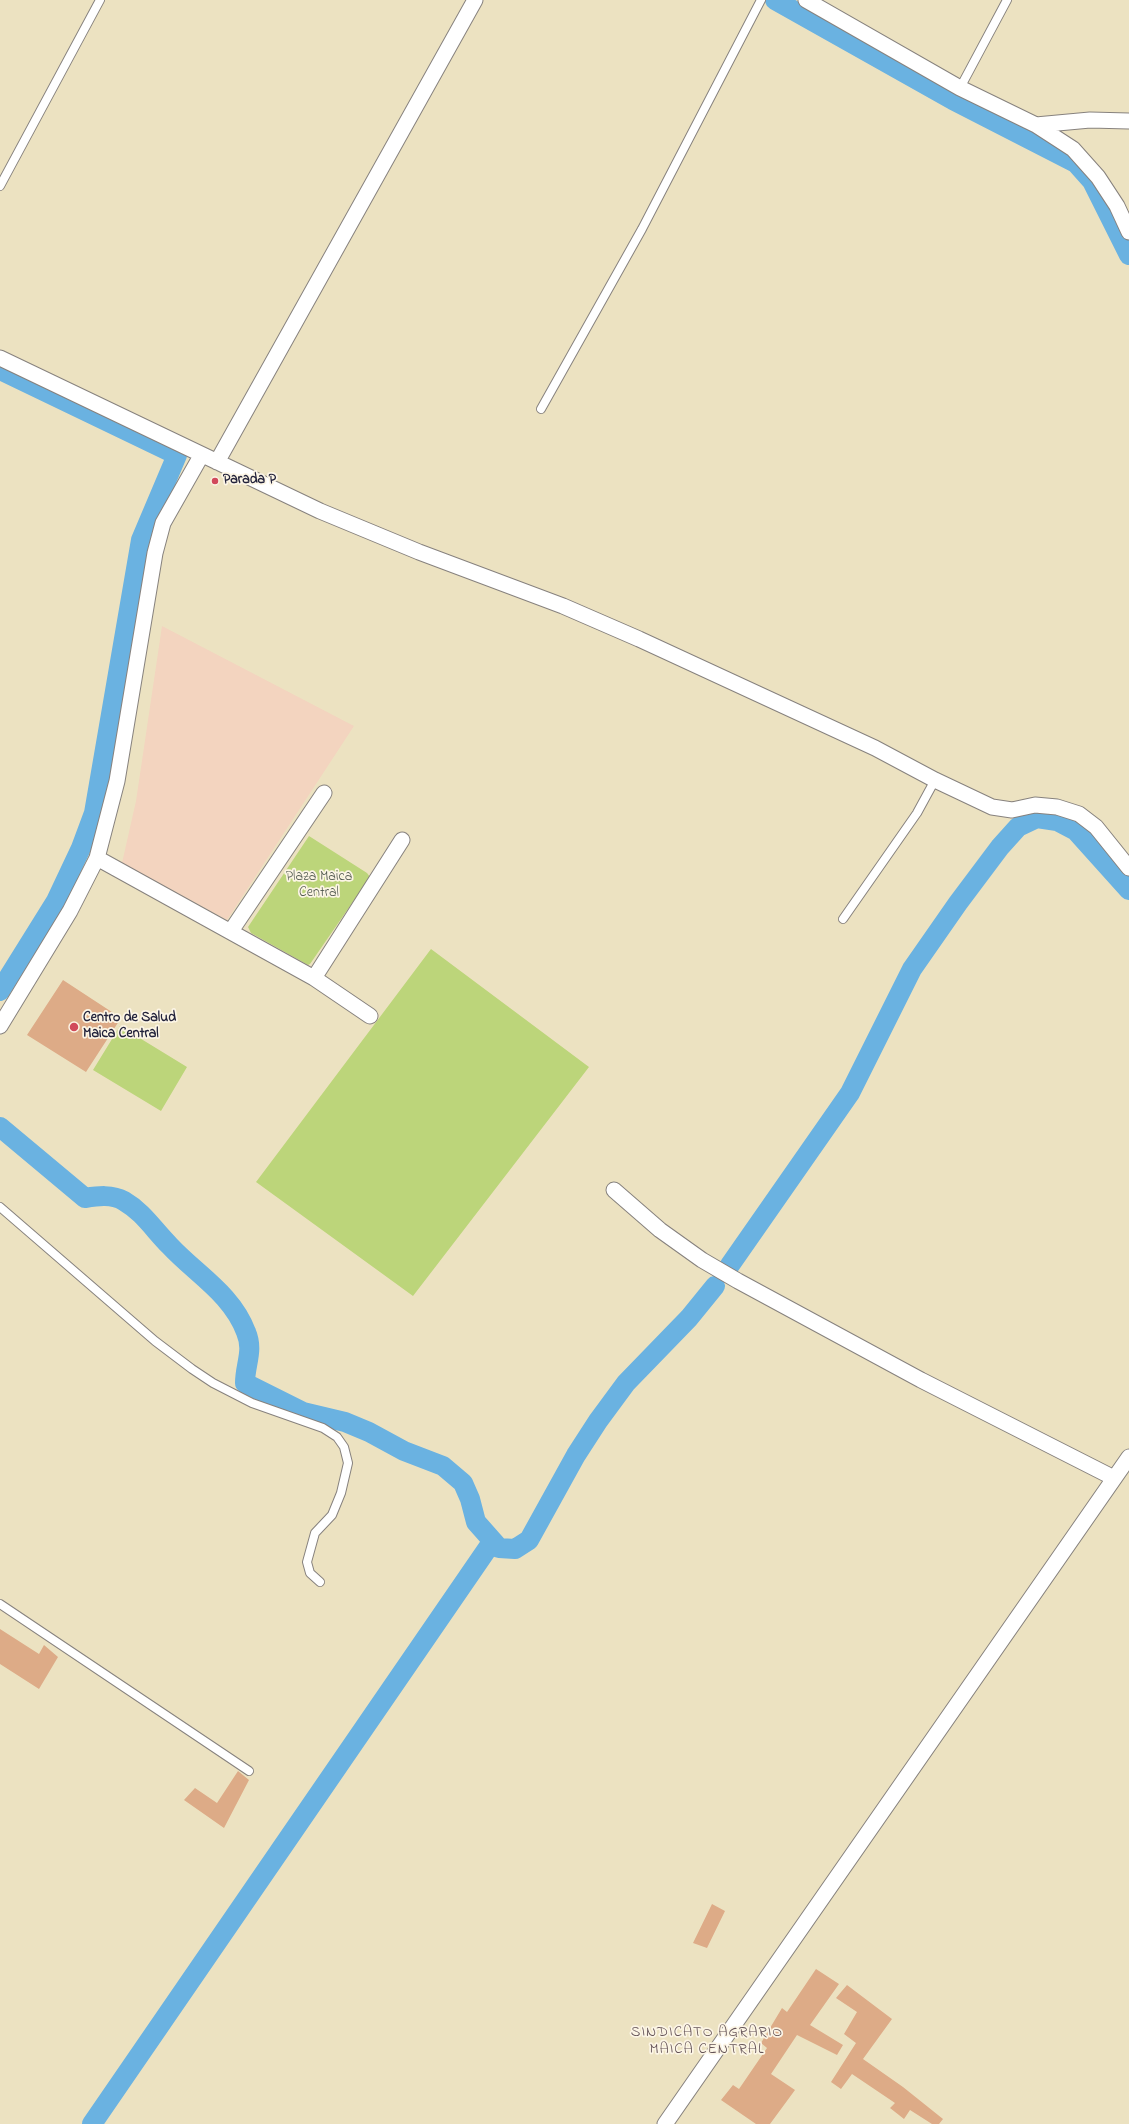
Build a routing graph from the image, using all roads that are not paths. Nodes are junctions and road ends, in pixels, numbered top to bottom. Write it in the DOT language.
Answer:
graph roads {
  1 [pos="100,0"];
  2 [pos="475,0"];
  3 [pos="761,0"];
  4 [pos="806,0"];
  5 [pos="1007,0"];
  6 [pos="960,88"];
  7 [pos="1129,121"];
  8 [pos="1036,125"];
  9 [pos="0,186"];
  10 [pos="1129,232"];
  11 [pos="0,358"];
  12 [pos="541,409"];
  13 [pos="201,456"];
  14 [pos="217,462"];
  15 [pos="935,780"];
  16 [pos="324,794"];
  17 [pos="402,840"];
  18 [pos="97,858"];
  19 [pos="1129,868"];
  20 [pos="843,919"];
  21 [pos="231,931"];
  22 [pos="314,978"];
  23 [pos="370,1016"];
  24 [pos="0,1026"];
  25 [pos="614,1190"];
  26 [pos="0,1207"];
  27 [pos="1129,1457"];
  28 [pos="1114,1478"];
  29 [pos="320,1582"];
  30 [pos="0,1604"];
  31 [pos="249,1771"];
  32 [pos="665,2124"];
  1 -- 9 [label="lane"];
  2 -- 14 [label="street"];
  3 -- 12 [label="lane"];
  4 -- 6 [label="street"];
  5 -- 6 [label="lane"];
  6 -- 8 [label="street"];
  7 -- 8 [label="street"];
  8 -- 10 [label="street"];
  11 -- 13 [label="street"];
  13 -- 14 [label="street"];
  13 -- 18 [label="street"];
  14 -- 15 [label="street"];
  15 -- 19 [label="street"];
  15 -- 20 [label="lane"];
  16 -- 21 [label="street"];
  17 -- 22 [label="street"];
  18 -- 21 [label="street"];
  18 -- 24 [label="street"];
  21 -- 22 [label="street"];
  22 -- 23 [label="street"];
  25 -- 28 [label="street"];
  26 -- 29 [label="lane"];
  27 -- 28 [label="street"];
  28 -- 32 [label="street"];
  30 -- 31 [label="lane"];
}
